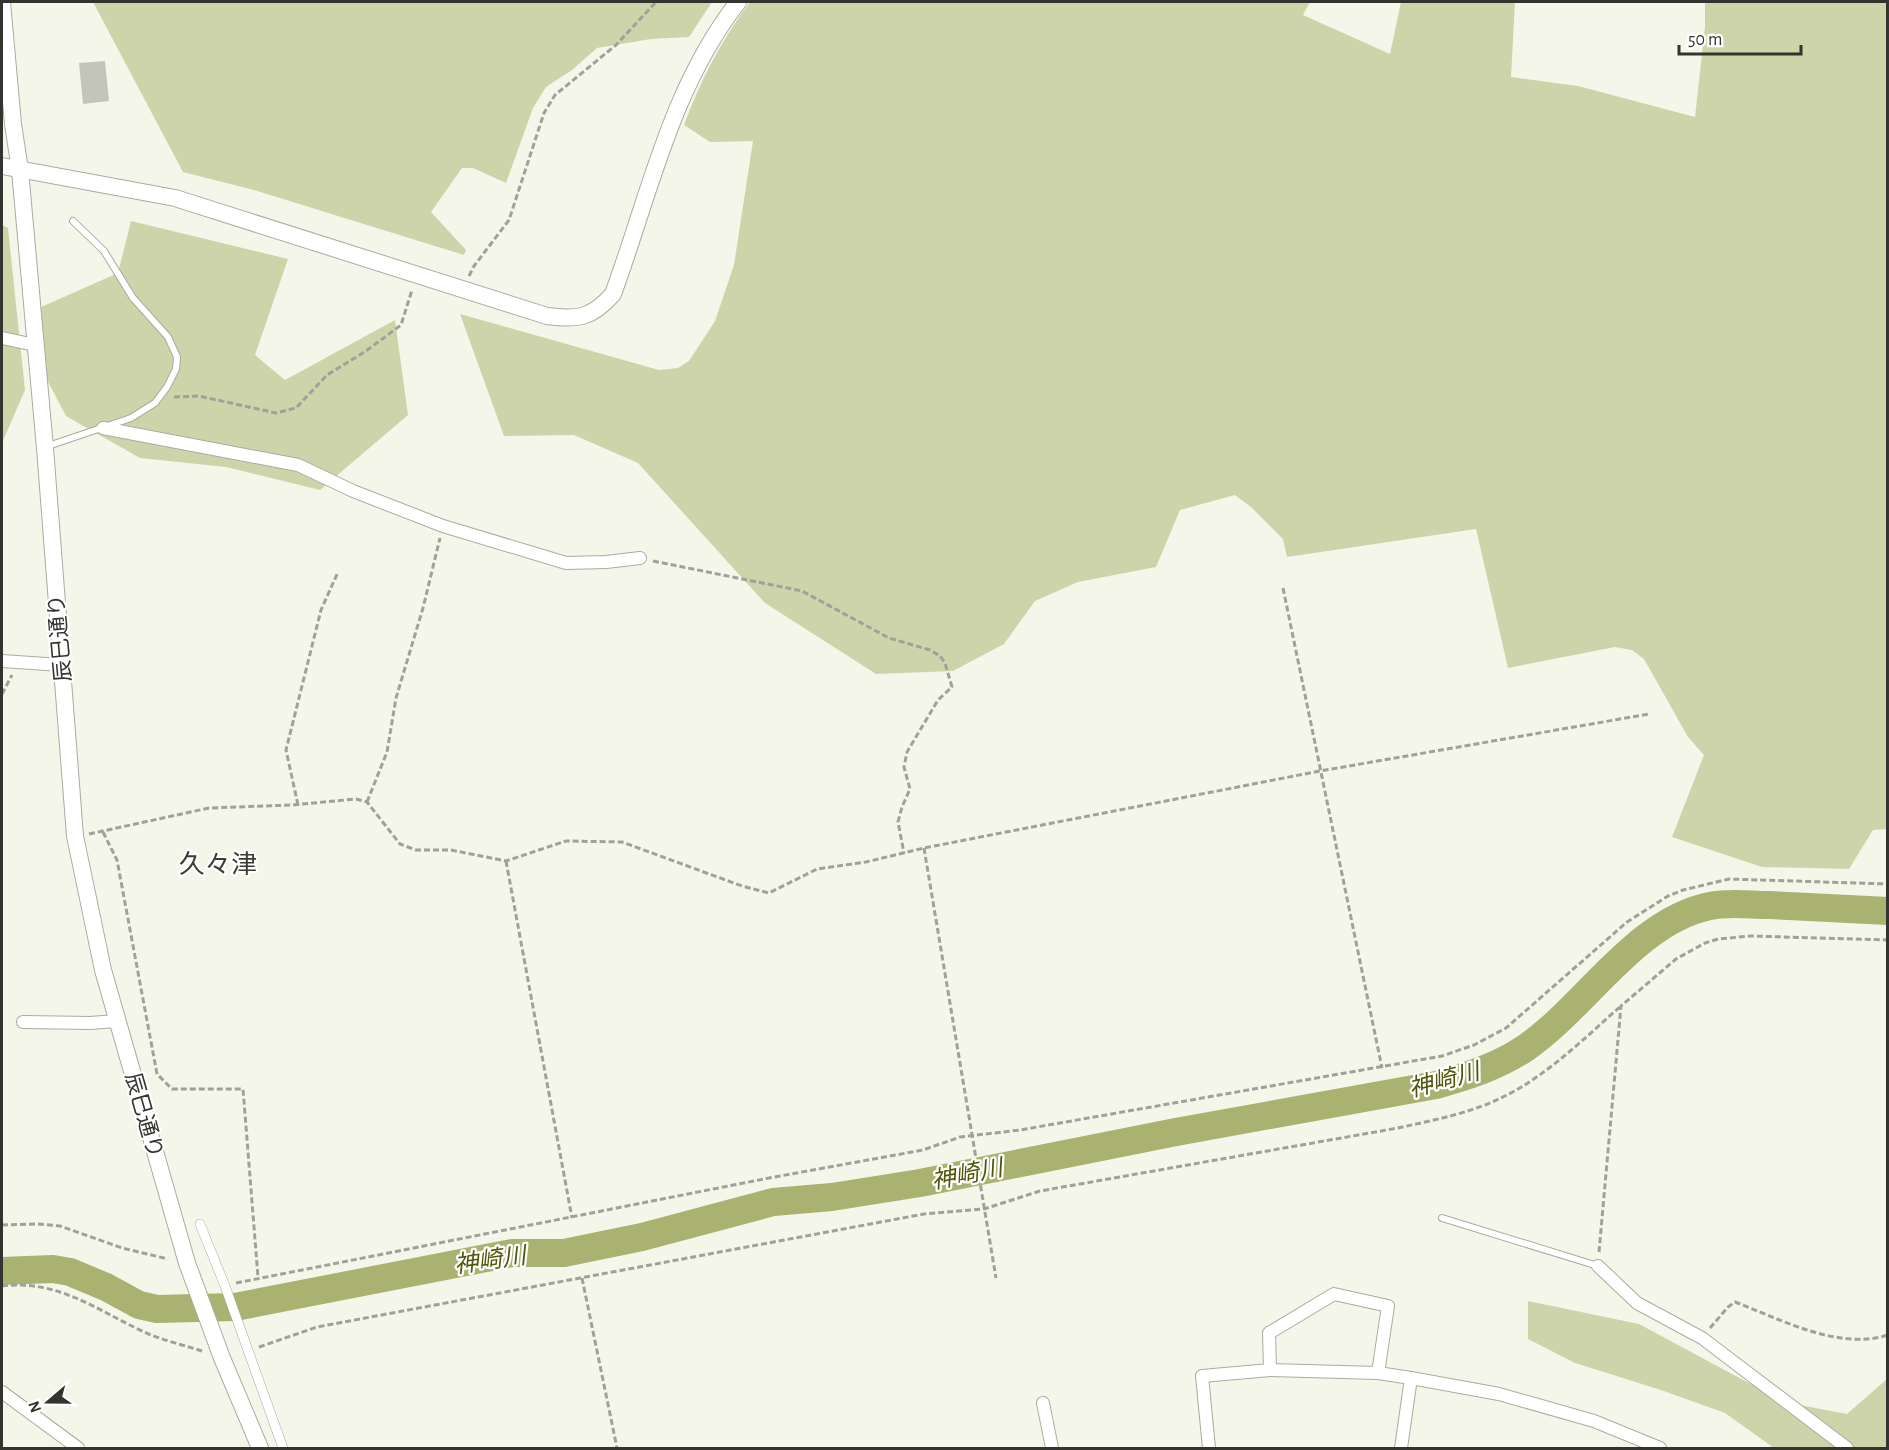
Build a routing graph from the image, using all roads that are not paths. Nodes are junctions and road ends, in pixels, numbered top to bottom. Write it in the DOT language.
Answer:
graph roads {
  1 [pos="2,2"];
  2 [pos="738,2"];
  3 [pos="2,166"];
  4 [pos="20,170"];
  5 [pos="2,172"];
  6 [pos="73,221"];
  7 [pos="2,338"];
  8 [pos="35,345"];
  9 [pos="103,428"];
  10 [pos="45,448"];
  11 [pos="640,558"];
  12 [pos="2,661"];
  13 [pos="61,665"];
  14 [pos="117,1021"];
  15 [pos="23,1022"];
  16 [pos="1442,1218"];
  17 [pos="200,1224"];
  18 [pos="1598,1266"];
  19 [pos="1270,1370"];
  20 [pos="1378,1373"];
  21 [pos="1411,1378"];
  22 [pos="2,1392"];
  23 [pos="1043,1403"];
  24 [pos="78,1449"];
  25 [pos="260,1449"];
  26 [pos="283,1449"];
  27 [pos="1052,1449"];
  28 [pos="1209,1449"];
  29 [pos="1401,1449"];
  30 [pos="1660,1449"];
  31 [pos="1847,1449"];
  1 -- 4 [label="street, 辰巳通り"];
  2 -- 4 [label="street"];
  3 -- 4 [label="street"];
  4 -- 5 [label="street"];
  4 -- 8 [label="street, 辰巳通り"];
  6 -- 9 [label="lane"];
  7 -- 8 [label="street"];
  8 -- 10 [label="street, 辰巳通り"];
  9 -- 10 [label="lane"];
  9 -- 11 [label="street"];
  10 -- 13 [label="street, 辰巳通り"];
  12 -- 13 [label="street"];
  13 -- 14 [label="street, 辰巳通り"];
  14 -- 15 [label="street"];
  14 -- 25 [label="street, 辰巳通り"];
  16 -- 18 [label="lane"];
  17 -- 26 [label="street"];
  18 -- 31 [label="street"];
  19 -- 20 [label="street"];
  19 -- 20 [label="street"];
  19 -- 28 [label="street"];
  20 -- 21 [label="street"];
  21 -- 29 [label="street"];
  21 -- 30 [label="street"];
  22 -- 24 [label="street"];
  23 -- 27 [label="street"];
}
